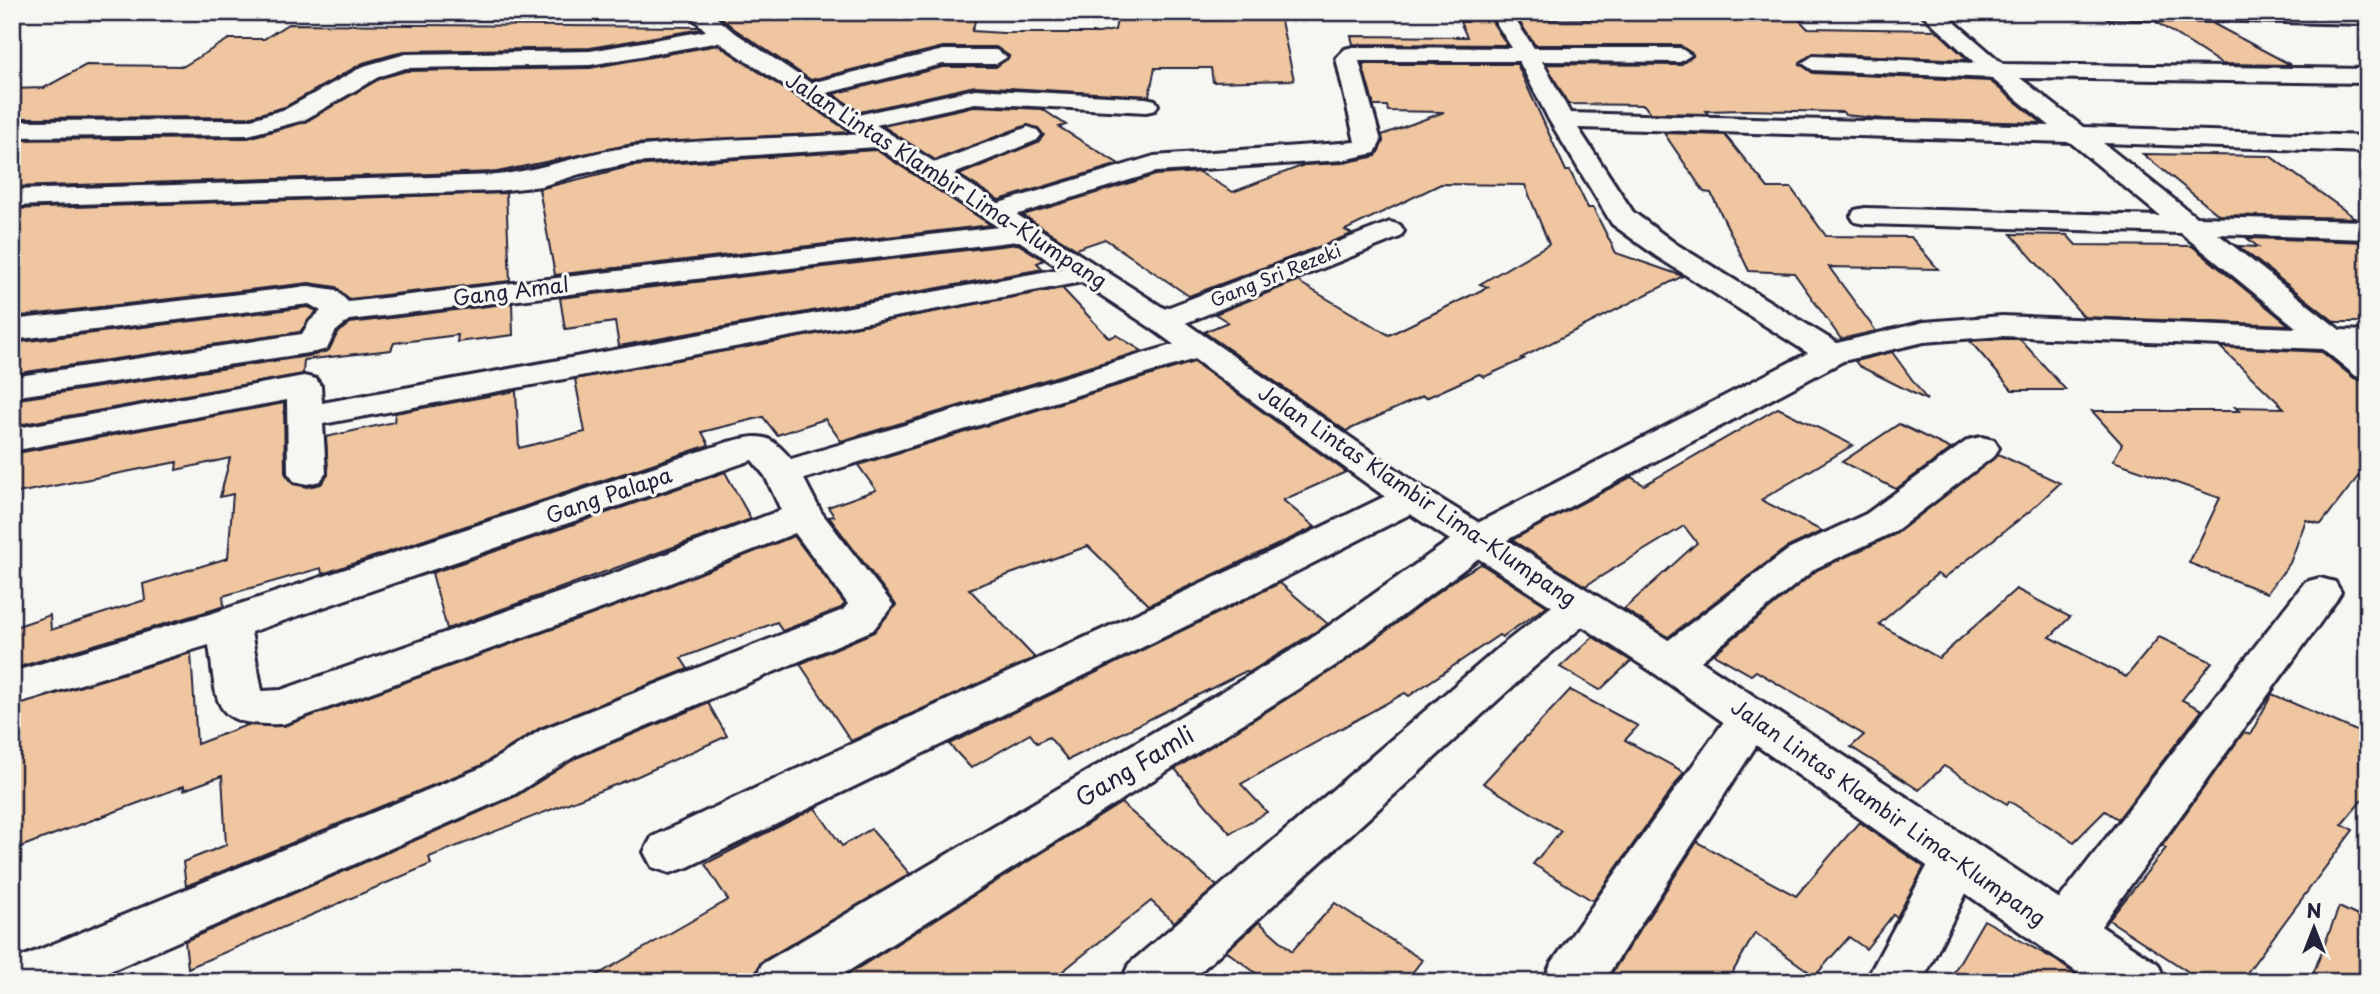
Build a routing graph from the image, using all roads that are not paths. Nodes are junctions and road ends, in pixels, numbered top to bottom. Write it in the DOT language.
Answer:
graph roads {
  1 [pos="469,12"];
  2 [pos="595,12"];
  3 [pos="1499,12"];
  4 [pos="1930,12"];
  5 [pos="2109,12"];
  6 [pos="2368,18"];
  7 [pos="710,23"];
  8 [pos="1526,52"];
  9 [pos="1680,55"];
  10 [pos="996,57"];
  11 [pos="1813,63"];
  12 [pos="1997,71"];
  13 [pos="2368,76"];
  14 [pos="807,91"];
  15 [pos="1146,105"];
  16 [pos="1561,120"];
  17 [pos="12,129"];
  18 [pos="871,132"];
  19 [pos="1028,135"];
  20 [pos="2082,137"];
  21 [pos="2368,144"];
  22 [pos="935,173"];
  23 [pos="12,198"];
  24 [pos="1865,216"];
  25 [pos="1011,223"];
  26 [pos="2188,225"];
  27 [pos="2368,230"];
  28 [pos="1390,231"];
  29 [pos="1087,273"];
  30 [pos="340,312"];
  31 [pos="1162,321"];
  32 [pos="12,330"];
  33 [pos="2333,340"];
  34 [pos="2368,341"];
  35 [pos="315,342"];
  36 [pos="1199,347"];
  37 [pos="1832,354"];
  38 [pos="2368,369"];
  39 [pos="12,387"];
  40 [pos="305,401"];
  41 [pos="12,440"];
  42 [pos="1980,448"];
  43 [pos="307,473"];
  44 [pos="783,473"];
  45 [pos="1412,498"];
  46 [pos="803,516"];
  47 [pos="1478,539"];
  48 [pos="2320,592"];
  49 [pos="1580,607"];
  50 [pos="228,624"];
  51 [pos="1670,662"];
  52 [pos="12,689"];
  53 [pos="1751,718"];
  54 [pos="670,852"];
  55 [pos="1956,860"];
  56 [pos="2064,934"];
  57 [pos="24,982"];
  58 [pos="782,982"];
  59 [pos="1149,982"];
  60 [pos="1571,982"];
  61 [pos="1893,982"];
  62 [pos="2138,982"];
  1 -- 2 [label="street"];
  3 -- 8 [label="street"];
  4 -- 12 [label="street"];
  5 -- 6 [label="street"];
  7 -- 14 [label="street, Jalan Lintas Klambir Lima–Klumpang"];
  7 -- 17 [label="street"];
  8 -- 9 [label="street"];
  8 -- 16 [label="street"];
  8 -- 25 [label="street, Gang Amal"];
  10 -- 14 [label="street"];
  11 -- 12 [label="street"];
  12 -- 13 [label="street"];
  12 -- 20 [label="street"];
  14 -- 18 [label="street, Jalan Lintas Klambir Lima–Klumpang"];
  15 -- 18 [label="street"];
  16 -- 20 [label="street"];
  16 -- 37 [label="street"];
  18 -- 22 [label="street, Jalan Lintas Klambir Lima–Klumpang"];
  18 -- 23 [label="street"];
  19 -- 22 [label="street"];
  20 -- 21 [label="street"];
  20 -- 26 [label="street"];
  22 -- 25 [label="street, Jalan Lintas Klambir Lima–Klumpang"];
  24 -- 26 [label="street"];
  25 -- 29 [label="street, Jalan Lintas Klambir Lima–Klumpang"];
  25 -- 30 [label="street, Gang Amal"];
  26 -- 27 [label="street"];
  26 -- 33 [label="street"];
  28 -- 31 [label="street, Gang Sri Rezeki"];
  29 -- 31 [label="street, Jalan Lintas Klambir Lima–Klumpang"];
  29 -- 40 [label="street"];
  30 -- 32 [label="street"];
  30 -- 35 [label="street"];
  31 -- 36 [label="street, Jalan Lintas Klambir Lima–Klumpang"];
  33 -- 34 [label="street, Gang Famli"];
  33 -- 37 [label="street, Gang Famli"];
  33 -- 38 [label="street"];
  35 -- 39 [label="street"];
  35 -- 40 [label="street"];
  36 -- 44 [label="street"];
  36 -- 45 [label="street, Jalan Lintas Klambir Lima–Klumpang"];
  37 -- 47 [label="street, Gang Famli"];
  40 -- 41 [label="street"];
  40 -- 43 [label="street"];
  42 -- 51 [label="street"];
  44 -- 46 [label="street"];
  44 -- 50 [label="street, Gang Palapa"];
  45 -- 47 [label="street, Jalan Lintas Klambir Lima–Klumpang"];
  45 -- 54 [label="street"];
  46 -- 50 [label="street"];
  46 -- 57 [label="street"];
  47 -- 49 [label="street, Jalan Lintas Klambir Lima–Klumpang"];
  47 -- 58 [label="street, Gang Famli"];
  48 -- 56 [label="street"];
  49 -- 51 [label="street, Jalan Lintas Klambir Lima–Klumpang"];
  49 -- 59 [label="street"];
  50 -- 52 [label="street, Gang Palapa"];
  51 -- 53 [label="street, Jalan Lintas Klambir Lima–Klumpang"];
  53 -- 55 [label="street, Jalan Lintas Klambir Lima–Klumpang"];
  53 -- 60 [label="street"];
  55 -- 56 [label="street, Jalan Lintas Klambir Lima–Klumpang"];
  55 -- 61 [label="street"];
  56 -- 62 [label="street, Jalan Lintas Klambir Lima–Klumpang"];
}
